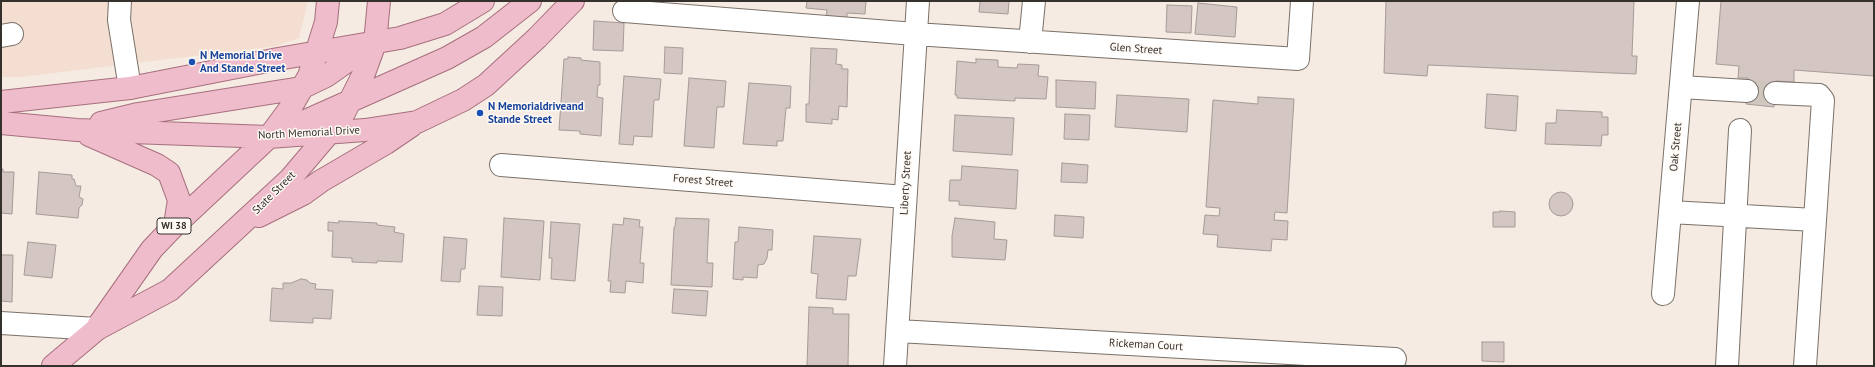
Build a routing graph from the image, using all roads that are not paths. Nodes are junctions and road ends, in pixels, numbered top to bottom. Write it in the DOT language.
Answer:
graph roads {
  1 [pos="120,1"];
  2 [pos="328,1"];
  3 [pos="379,1"];
  4 [pos="483,1"];
  5 [pos="530,1"];
  6 [pos="573,1"];
  7 [pos="918,1"];
  8 [pos="1034,1"];
  9 [pos="1302,1"];
  10 [pos="1688,1"];
  11 [pos="624,11"];
  12 [pos="916,34"];
  13 [pos="1030,42"];
  14 [pos="375,43"];
  15 [pos="315,54"];
  16 [pos="1682,87"];
  17 [pos="130,88"];
  18 [pos="301,88"];
  19 [pos="1747,91"];
  20 [pos="1775,93"];
  21 [pos="1,102"];
  22 [pos="349,102"];
  23 [pos="417,122"];
  24 [pos="1,123"];
  25 [pos="77,130"];
  26 [pos="1740,130"];
  27 [pos="329,133"];
  28 [pos="269,137"];
  29 [pos="501,165"];
  30 [pos="906,197"];
  31 [pos="1670,212"];
  32 [pos="1735,216"];
  33 [pos="1815,220"];
  34 [pos="245,222"];
  35 [pos="175,225"];
  36 [pos="1663,294"];
  37 [pos="1,323"];
  38 [pos="96,329"];
  39 [pos="898,331"];
  40 [pos="1395,359"];
  41 [pos="53,366"];
  42 [pos="895,366"];
  43 [pos="1727,366"];
  44 [pos="1805,366"];
  1 -- 17 [label="street"];
  2 -- 15 [label="main road, State Street / WI 38"];
  3 -- 14 [label="main road, State Street / WI 38"];
  4 -- 14 [label="main road"];
  5 -- 22 [label="main road"];
  6 -- 23 [label="main road, North Memorial Drive"];
  7 -- 12 [label="street, Liberty Street"];
  8 -- 13 [label="street"];
  9 -- 13 [label="street, Glen Street"];
  10 -- 16 [label="street, Oak Street"];
  11 -- 12 [label="street, Glen Street"];
  12 -- 13 [label="street, Glen Street"];
  12 -- 30 [label="street, Liberty Street"];
  14 -- 15 [label="main road"];
  14 -- 18 [label="main road"];
  14 -- 22 [label="main road, State Street / WI 38"];
  15 -- 17 [label="main road"];
  15 -- 18 [label="main road, State Street / WI 38"];
  16 -- 19 [label="street"];
  16 -- 31 [label="street, Oak Street"];
  17 -- 21 [label="main road"];
  18 -- 25 [label="main road"];
  18 -- 28 [label="main road, State Street / WI 38"];
  20 -- 33 [label="street"];
  22 -- 27 [label="main road, State Street / WI 38"];
  22 -- 28 [label="main road"];
  23 -- 27 [label="main road, North Memorial Drive"];
  23 -- 34 [label="main road"];
  24 -- 25 [label="main road, North Memorial Drive"];
  25 -- 28 [label="main road, North Memorial Drive"];
  25 -- 35 [label="main road"];
  26 -- 32 [label="street"];
  27 -- 28 [label="main road, North Memorial Drive"];
  27 -- 34 [label="main road, State Street / WI 38"];
  28 -- 35 [label="main road, State Street / WI 38"];
  29 -- 30 [label="street, Forest Street"];
  30 -- 39 [label="street, Liberty Street"];
  31 -- 32 [label="street"];
  31 -- 36 [label="street, Oak Street"];
  32 -- 33 [label="street"];
  32 -- 43 [label="street"];
  33 -- 44 [label="street"];
  34 -- 38 [label="main road, State Street / WI 38"];
  35 -- 38 [label="main road, State Street / WI 38"];
  37 -- 38 [label="street"];
  38 -- 41 [label="main road, State Street / WI 38"];
  39 -- 40 [label="street, Rickeman Court"];
  39 -- 42 [label="street, Liberty Street"];
}
